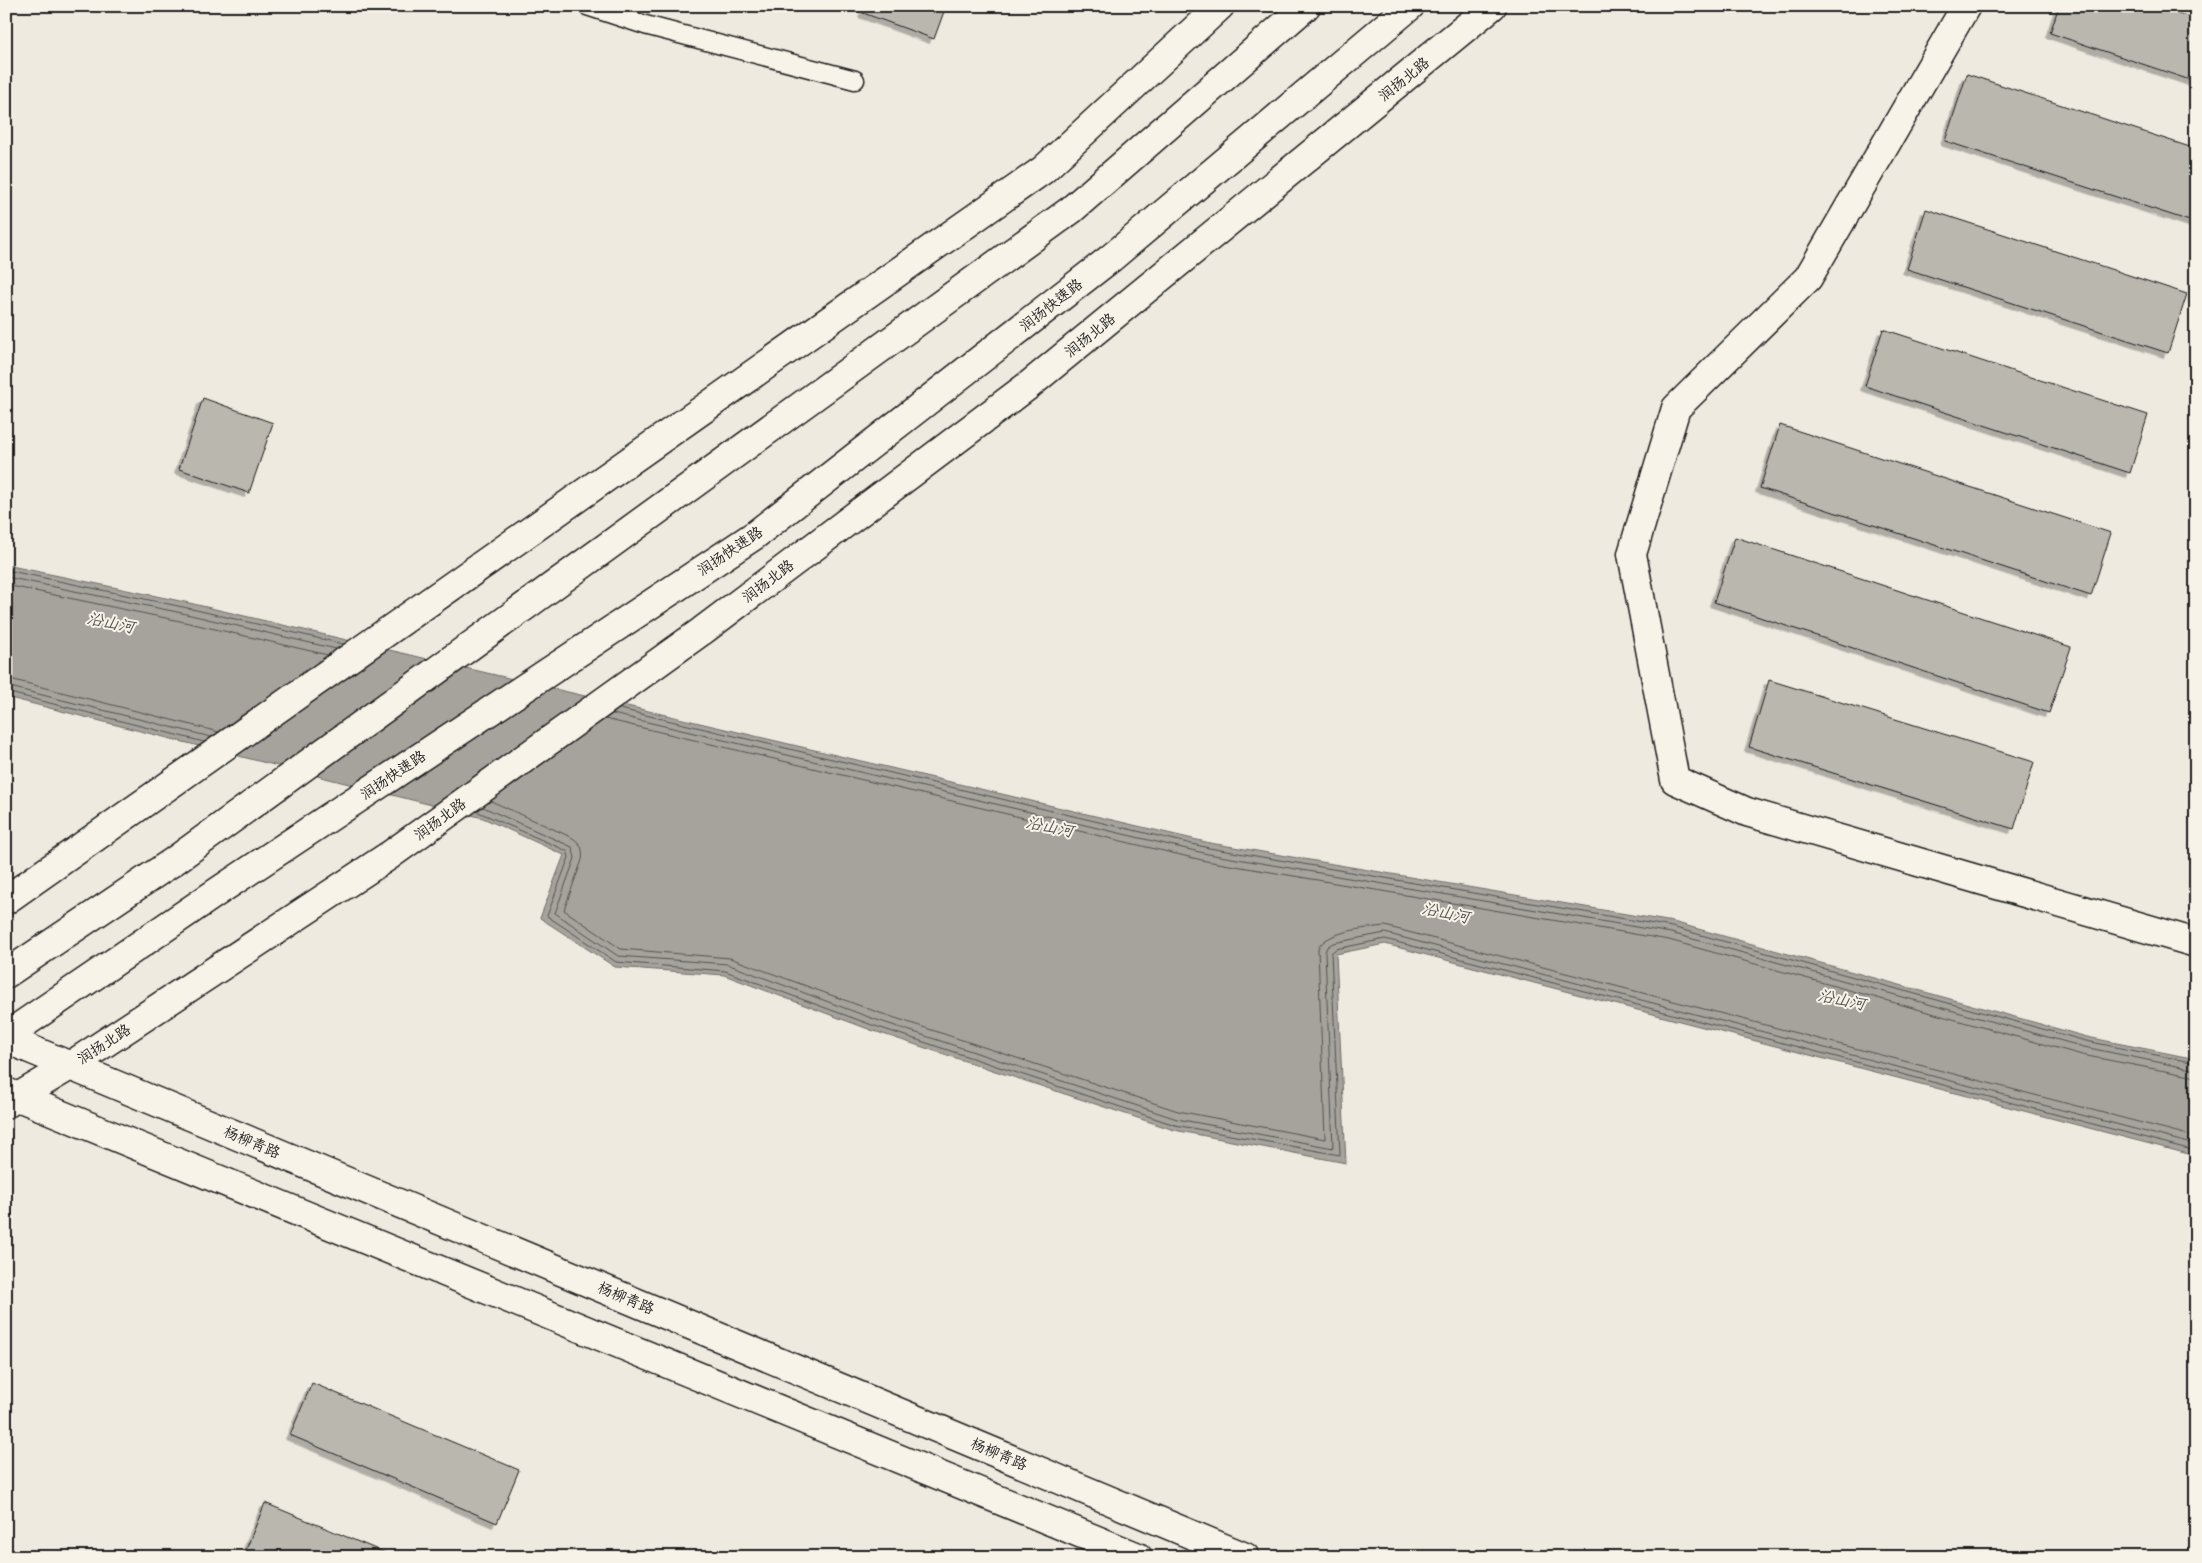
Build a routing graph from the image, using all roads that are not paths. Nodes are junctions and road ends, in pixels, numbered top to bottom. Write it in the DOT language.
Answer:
graph roads {
  1 [pos="587,6"];
  2 [pos="1220,6"];
  3 [pos="1306,6"];
  4 [pos="1410,6"];
  5 [pos="1492,6"];
  6 [pos="1966,6"];
  7 [pos="854,80"];
  8 [pos="6,900"];
  9 [pos="2196,943"];
  10 [pos="6,974"];
  11 [pos="6,1038"];
  12 [pos="70,1066"];
  13 [pos="10,1098"];
  14 [pos="1138,1557"];
  15 [pos="1245,1557"];
  1 -- 7 [label="lane"];
  2 -- 8 [label="main road"];
  3 -- 10 [label="main road"];
  4 -- 11 [label="main road, 润扬快速路"];
  5 -- 12 [label="main road, 润扬北路"];
  6 -- 9 [label="main road"];
  11 -- 12 [label="main road, 杨柳青路"];
  12 -- 13 [label="main road, 润扬北路"];
  12 -- 15 [label="main road, 杨柳青路"];
  13 -- 14 [label="main road"];
}
